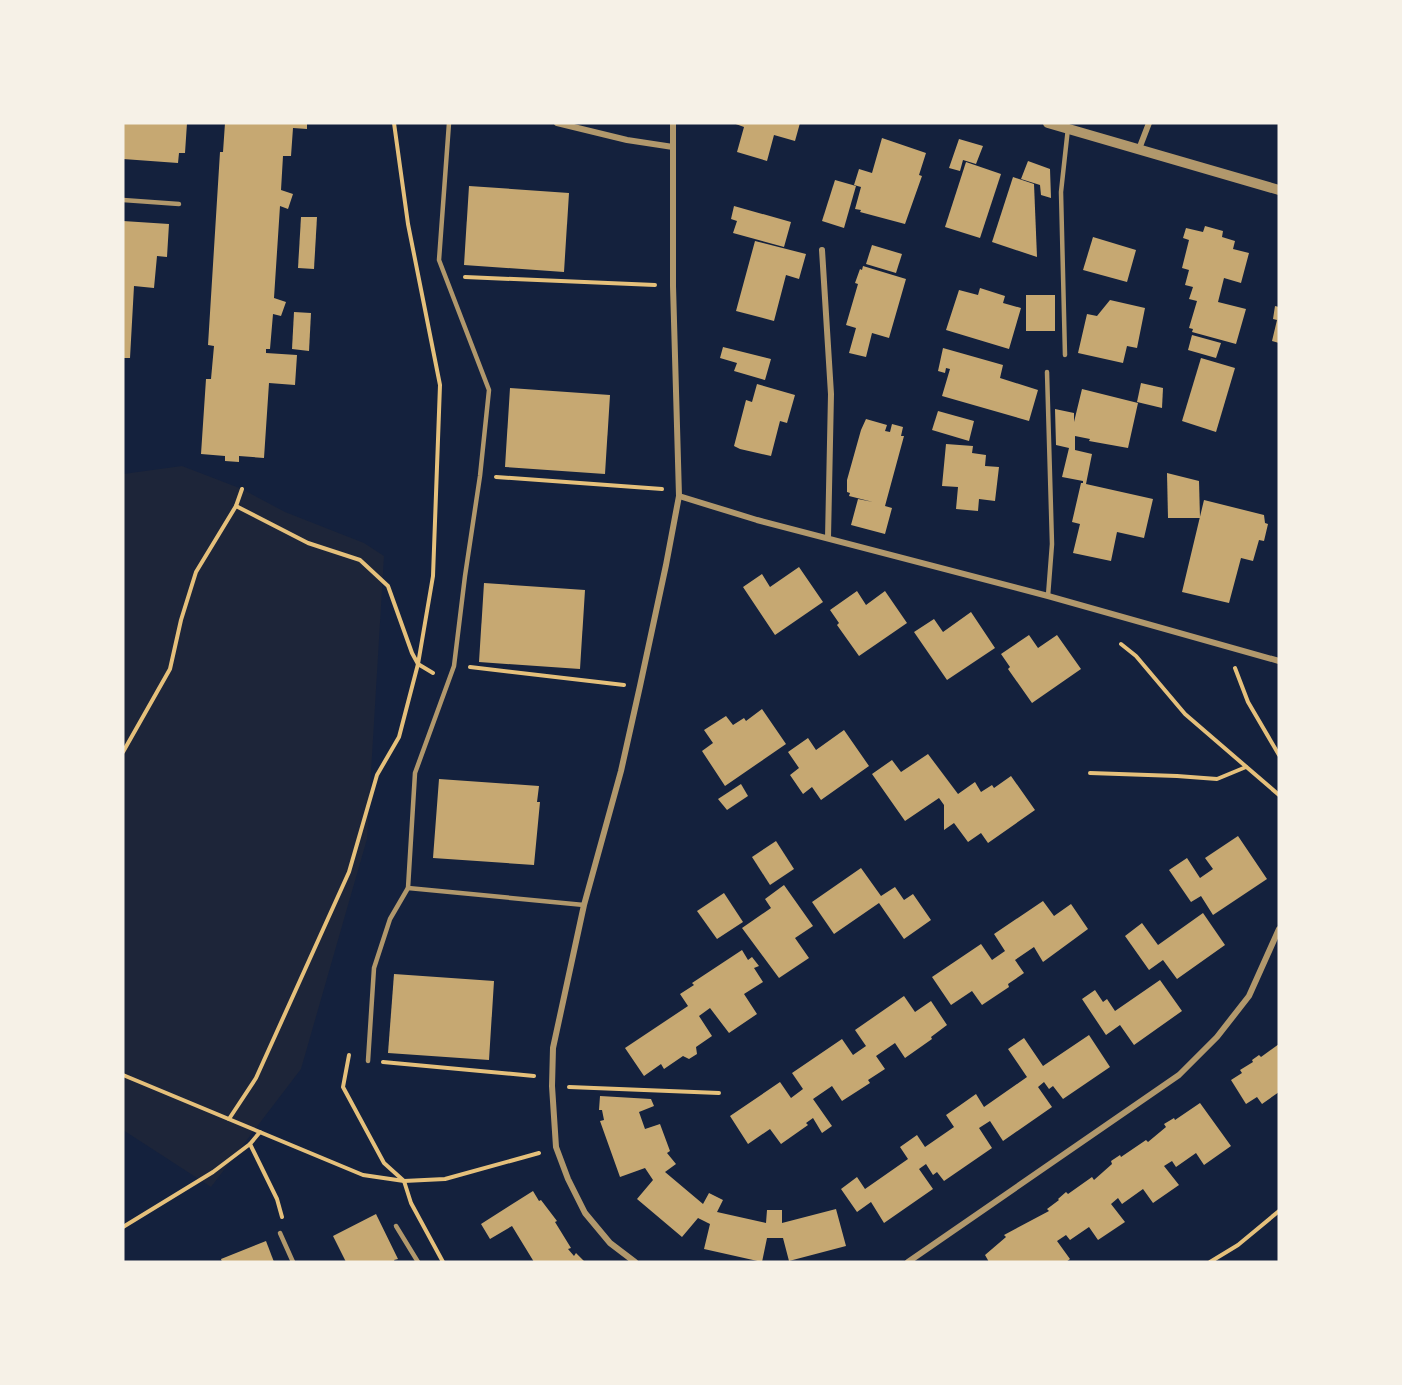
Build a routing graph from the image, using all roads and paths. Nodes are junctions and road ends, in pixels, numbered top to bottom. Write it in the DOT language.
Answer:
graph roads {
  1 [pos="394,123"];
  2 [pos="449,123"];
  3 [pos="556,123"];
  4 [pos="673,123"];
  5 [pos="1048,123"];
  6 [pos="1149,123"];
  7 [pos="1068,129"];
  8 [pos="673,147"];
  9 [pos="1139,149"];
  10 [pos="1279,190"];
  11 [pos="123,200"];
  12 [pos="178,204"];
  13 [pos="822,250"];
  14 [pos="446,276"];
  15 [pos="673,286"];
  16 [pos="1065,355"];
  17 [pos="1047,372"];
  18 [pos="480,476"];
  19 [pos="242,489"];
  20 [pos="679,496"];
  21 [pos="236,506"];
  22 [pos="828,538"];
  23 [pos="1048,596"];
  24 [pos="1121,644"];
  25 [pos="1221,645"];
  26 [pos="1279,660"];
  27 [pos="418,664"];
  28 [pos="454,666"];
  29 [pos="451,675"];
  30 [pos="640,686"];
  31 [pos="123,752"];
  32 [pos="1279,756"];
  33 [pos="1246,766"];
  34 [pos="1090,773"];
  35 [pos="1279,795"];
  36 [pos="408,888"];
  37 [pos="584,905"];
  38 [pos="1279,929"];
  39 [pos="350,1048"];
  40 [pos="368,1061"];
  41 [pos="123,1075"];
  42 [pos="230,1119"];
  43 [pos="260,1132"];
  44 [pos="250,1144"];
  45 [pos="556,1147"];
  46 [pos="404,1181"];
  47 [pos="1279,1211"];
  48 [pos="396,1226"];
  49 [pos="123,1227"];
  50 [pos="280,1233"];
  51 [pos="293,1262"];
  52 [pos="418,1262"];
  53 [pos="444,1262"];
  54 [pos="635,1262"];
  55 [pos="908,1262"];
  56 [pos="1210,1262"];
  1 -- 27 [label="path"];
  2 -- 14 [label="lane"];
  3 -- 8 [label="street"];
  4 -- 8 [label="street"];
  5 -- 7 [label="street"];
  6 -- 9 [label="street"];
  7 -- 9 [label="street"];
  7 -- 16 [label="lane"];
  8 -- 15 [label="street"];
  9 -- 10 [label="street"];
  11 -- 12 [label="lane"];
  13 -- 22 [label="street"];
  14 -- 15 [label="path"];
  14 -- 18 [label="lane"];
  15 -- 20 [label="street"];
  17 -- 23 [label="lane"];
  18 -- 20 [label="path"];
  18 -- 28 [label="lane"];
  19 -- 21 [label="path"];
  20 -- 22 [label="street"];
  20 -- 30 [label="street"];
  21 -- 27 [label="path"];
  21 -- 31 [label="path"];
  22 -- 23 [label="street"];
  23 -- 25 [label="street"];
  24 -- 33 [label="path"];
  25 -- 26 [label="street"];
  25 -- 32 [label="path"];
  27 -- 29 [label="path"];
  27 -- 42 [label="path"];
  28 -- 29 [label="lane"];
  28 -- 30 [label="path"];
  29 -- 36 [label="lane"];
  30 -- 37 [label="street"];
  33 -- 34 [label="path"];
  33 -- 35 [label="path"];
  36 -- 37 [label="lane"];
  36 -- 40 [label="lane"];
  37 -- 45 [label="street"];
  38 -- 55 [label="street"];
  39 -- 46 [label="path"];
  41 -- 42 [label="path"];
  42 -- 43 [label="path"];
  43 -- 44 [label="path"];
  43 -- 46 [label="path"];
  44 -- 49 [label="path"];
  44 -- 50 [label="path"];
  45 -- 46 [label="path"];
  45 -- 54 [label="street"];
  46 -- 53 [label="path"];
  47 -- 56 [label="path"];
  48 -- 52 [label="lane"];
  50 -- 51 [label="lane"];
}
